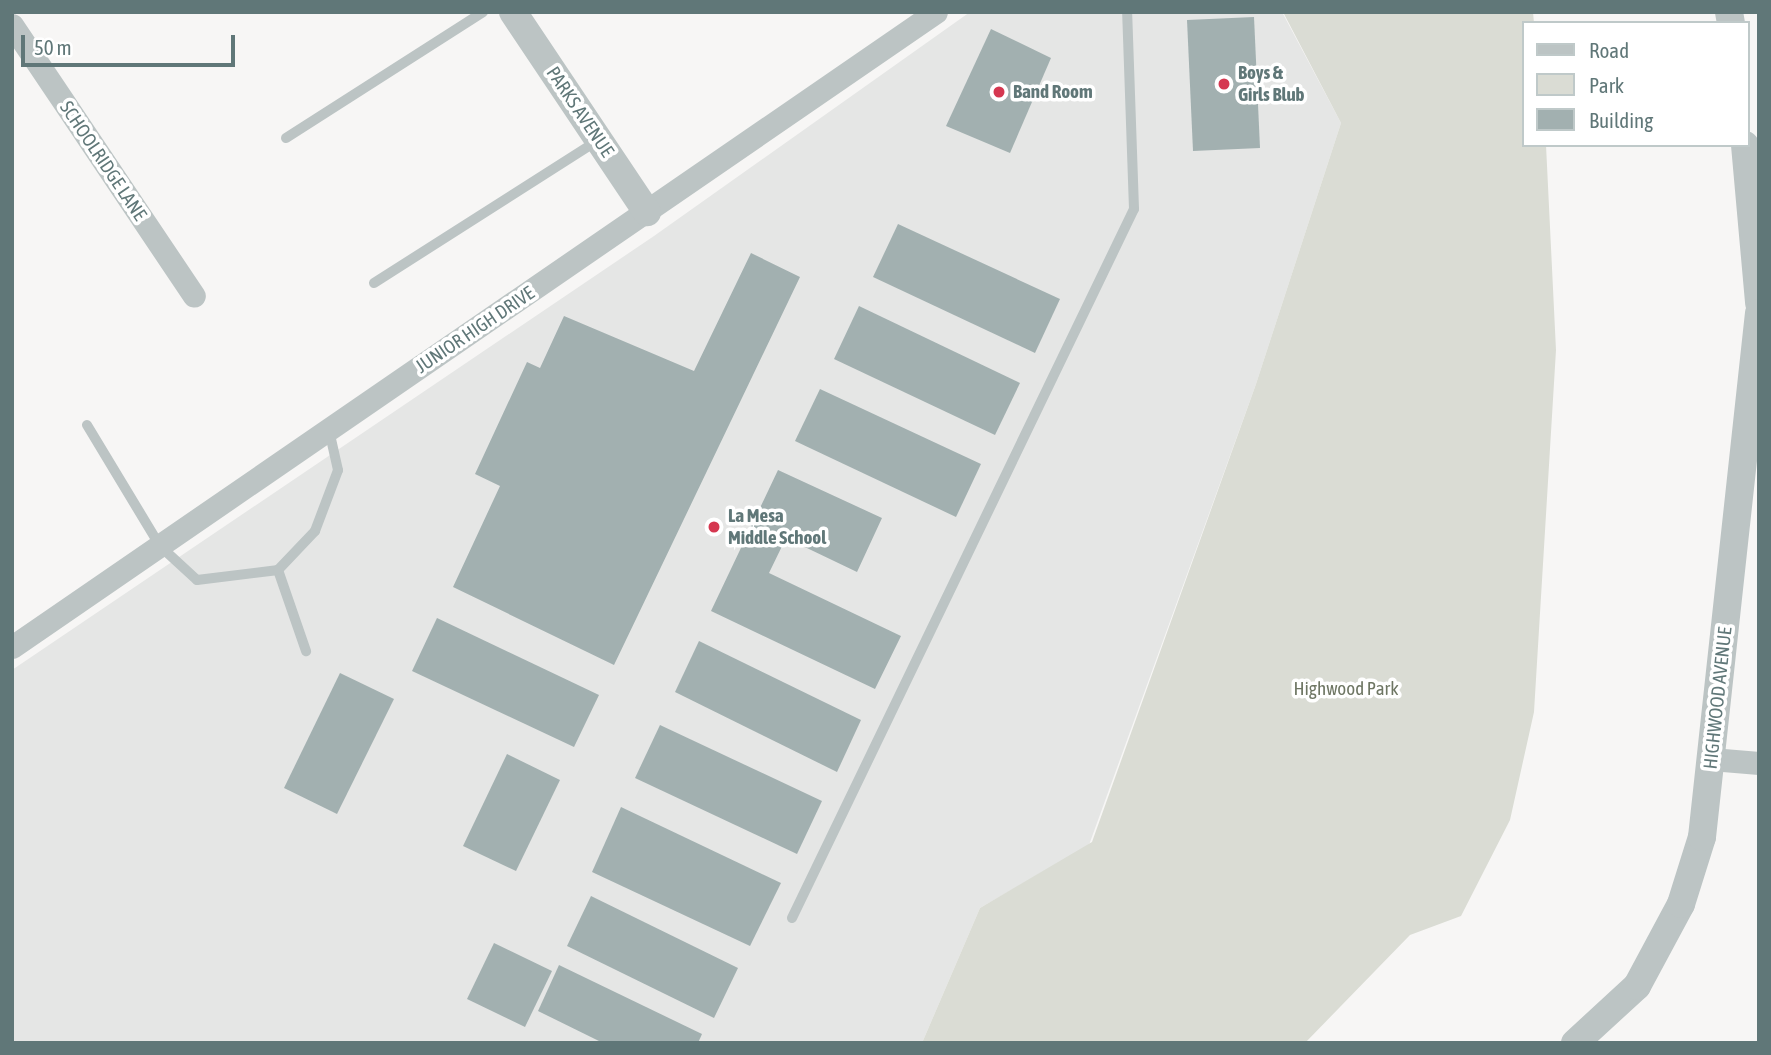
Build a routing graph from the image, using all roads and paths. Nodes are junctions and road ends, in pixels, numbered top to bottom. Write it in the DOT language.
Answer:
graph roads {
  1 [pos="483,12"];
  2 [pos="513,12"];
  3 [pos="936,12"];
  4 [pos="1128,12"];
  5 [pos="12,25"];
  6 [pos="286,138"];
  7 [pos="599,139"];
  8 [pos="1745,147"];
  9 [pos="647,212"];
  10 [pos="374,283"];
  11 [pos="194,296"];
  12 [pos="1759,303"];
  13 [pos="1759,313"];
  14 [pos="87,425"];
  15 [pos="328,430"];
  16 [pos="160,546"];
  17 [pos="278,570"];
  18 [pos="12,647"];
  19 [pos="306,651"];
  20 [pos="1711,759"];
  21 [pos="1759,763"];
  22 [pos="792,918"];
  23 [pos="1575,1043"];
  1 -- 6 [label="lane"];
  2 -- 7 [label="street, PARKS AVENUE"];
  3 -- 9 [label="street, JUNIOR HIGH DRIVE"];
  4 -- 22 [label="lane"];
  5 -- 11 [label="street, SCHOOLRIDGE LANE"];
  7 -- 9 [label="street, PARKS AVENUE"];
  7 -- 10 [label="lane"];
  8 -- 12 [label="street"];
  9 -- 15 [label="street, JUNIOR HIGH DRIVE"];
  13 -- 20 [label="street, HIGHWOOD AVENUE"];
  14 -- 16 [label="lane"];
  15 -- 16 [label="street, JUNIOR HIGH DRIVE"];
  15 -- 17 [label="lane"];
  16 -- 17 [label="lane"];
  16 -- 18 [label="street, JUNIOR HIGH DRIVE"];
  17 -- 19 [label="lane"];
  20 -- 21 [label="street"];
  20 -- 23 [label="street, HIGHWOOD AVENUE"];
}
